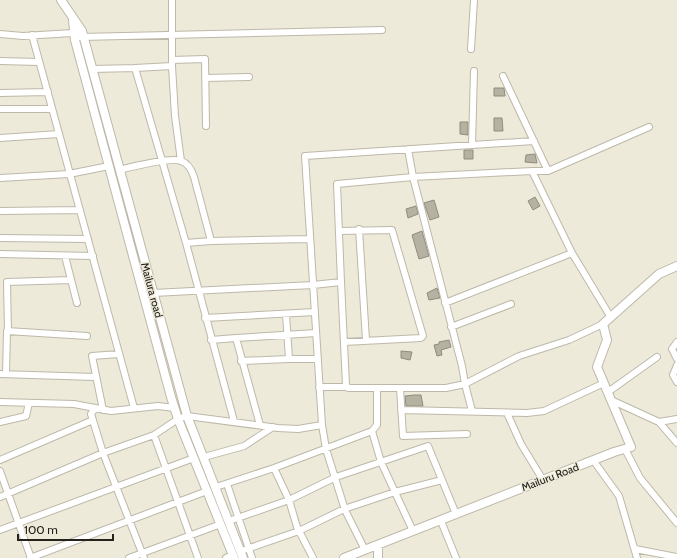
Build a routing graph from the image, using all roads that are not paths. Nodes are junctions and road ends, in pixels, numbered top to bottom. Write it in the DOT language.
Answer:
graph roads {
  1 [pos="61,0"];
  2 [pos="172,0"];
  3 [pos="474,0"];
  4 [pos="73,20"];
  5 [pos="382,30"];
  6 [pos="0,34"];
  7 [pos="32,35"];
  8 [pos="74,35"];
  9 [pos="84,36"];
  10 [pos="173,36"];
  11 [pos="471,49"];
  12 [pos="0,61"];
  13 [pos="39,62"];
  14 [pos="172,63"];
  15 [pos="135,68"];
  16 [pos="92,69"];
  17 [pos="474,71"];
  18 [pos="503,76"];
  19 [pos="249,77"];
  20 [pos="205,78"];
  21 [pos="48,92"];
  22 [pos="0,93"];
  23 [pos="52,109"];
  24 [pos="0,110"];
  25 [pos="206,126"];
  26 [pos="650,127"];
  27 [pos="59,134"];
  28 [pos="0,138"];
  29 [pos="534,141"];
  30 [pos="472,145"];
  31 [pos="408,149"];
  32 [pos="181,160"];
  33 [pos="162,162"];
  34 [pos="109,166"];
  35 [pos="120,170"];
  36 [pos="532,171"];
  37 [pos="548,171"];
  38 [pos="68,174"];
  39 [pos="413,177"];
  40 [pos="0,178"];
  41 [pos="80,210"];
  42 [pos="0,211"];
  43 [pos="359,229"];
  44 [pos="339,231"];
  45 [pos="0,238"];
  46 [pos="88,239"];
  47 [pos="309,239"];
  48 [pos="211,241"];
  49 [pos="186,243"];
  50 [pos="572,253"];
  51 [pos="0,254"];
  52 [pos="65,256"];
  53 [pos="93,256"];
  54 [pos="677,266"];
  55 [pos="71,280"];
  56 [pos="341,282"];
  57 [pos="313,285"];
  58 [pos="197,290"];
  59 [pos="153,293"];
  60 [pos="77,303"];
  61 [pos="445,303"];
  62 [pos="511,304"];
  63 [pos="315,312"];
  64 [pos="286,314"];
  65 [pos="610,316"];
  66 [pos="205,318"];
  67 [pos="603,324"];
  68 [pos="451,327"];
  69 [pos="8,331"];
  70 [pos="316,333"];
  71 [pos="288,335"];
  72 [pos="87,336"];
  73 [pos="236,338"];
  74 [pos="211,340"];
  75 [pos="366,340"];
  76 [pos="344,342"];
  77 [pos="677,342"];
  78 [pos="119,354"];
  79 [pos="656,357"];
  80 [pos="289,359"];
  81 [pos="318,359"];
  82 [pos="677,360"];
  83 [pos="241,361"];
  84 [pos="677,365"];
  85 [pos="3,374"];
  86 [pos="95,377"];
  87 [pos="677,382"];
  88 [pos="604,383"];
  89 [pos="465,384"];
  90 [pos="320,387"];
  91 [pos="347,387"];
  92 [pos="377,388"];
  93 [pos="400,388"];
  94 [pos="609,396"];
  95 [pos="0,402"];
  96 [pos="29,403"];
  97 [pos="95,408"];
  98 [pos="134,408"];
  99 [pos="175,408"];
  100 [pos="104,410"];
  101 [pos="401,410"];
  102 [pos="472,411"];
  103 [pos="507,413"];
  104 [pos="187,416"];
  105 [pos="677,419"];
  106 [pos="93,420"];
  107 [pos="178,420"];
  108 [pos="0,422"];
  109 [pos="234,422"];
  110 [pos="660,422"];
  111 [pos="260,425"];
  112 [pos="322,425"];
  113 [pos="273,427"];
  114 [pos="372,431"];
  115 [pos="467,434"];
  116 [pos="154,435"];
  117 [pos="677,443"];
  118 [pos="326,449"];
  119 [pos="625,449"];
  120 [pos="103,453"];
  121 [pos="204,457"];
  122 [pos="194,458"];
  123 [pos="0,460"];
  124 [pos="593,460"];
  125 [pos="381,462"];
  126 [pos="274,468"];
  127 [pos="166,469"];
  128 [pos="0,471"];
  129 [pos="336,477"];
  130 [pos="442,480"];
  131 [pos="543,480"];
  132 [pos="227,484"];
  133 [pos="216,487"];
  134 [pos="116,488"];
  135 [pos="207,491"];
  136 [pos="395,492"];
  137 [pos="8,494"];
  138 [pos="0,497"];
  139 [pos="289,500"];
  140 [pos="178,502"];
  141 [pos="345,510"];
  142 [pos="456,514"];
  143 [pos="238,518"];
  144 [pos="129,521"];
  145 [pos="229,521"];
  146 [pos="440,521"];
  147 [pos="18,523"];
  148 [pos="677,523"];
  149 [pos="221,524"];
  150 [pos="0,530"];
  151 [pos="299,531"];
  152 [pos="413,531"];
  153 [pos="190,536"];
  154 [pos="371,548"];
  155 [pos="635,549"];
  156 [pos="244,552"];
  157 [pos="143,556"];
  158 [pos="231,557"];
  159 [pos="670,557"];
  160 [pos="677,557"];
  161 [pos="30,558"];
  162 [pos="129,558"];
  163 [pos="198,558"];
  164 [pos="252,558"];
  165 [pos="313,558"];
  166 [pos="344,558"];
  167 [pos="370,558"];
  168 [pos="378,558"];
  169 [pos="456,558"];
  170 [pos="637,558"];
  1 -- 4 [label="street, Mailura road"];
  2 -- 10 [label="street"];
  3 -- 11 [label="street"];
  4 -- 8 [label="street, Mailura road"];
  4 -- 9 [label="street, Mailura road"];
  5 -- 10 [label="street"];
  6 -- 7 [label="street"];
  7 -- 8 [label="street"];
  7 -- 13 [label="street"];
  8 -- 9 [label="street"];
  8 -- 34 [label="street, Mailura road"];
  9 -- 10 [label="street"];
  9 -- 16 [label="street, Mailura road"];
  10 -- 14 [label="street"];
  12 -- 13 [label="street"];
  13 -- 21 [label="street"];
  14 -- 15 [label="street"];
  14 -- 20 [label="street"];
  14 -- 32 [label="street"];
  15 -- 16 [label="street"];
  15 -- 33 [label="street"];
  16 -- 35 [label="street, Mailura road"];
  17 -- 30 [label="street"];
  18 -- 29 [label="street"];
  19 -- 20 [label="street"];
  20 -- 25 [label="street"];
  21 -- 22 [label="street"];
  21 -- 23 [label="street"];
  23 -- 24 [label="street"];
  23 -- 27 [label="street"];
  26 -- 37 [label="street"];
  27 -- 28 [label="street"];
  27 -- 38 [label="street"];
  29 -- 30 [label="street"];
  29 -- 37 [label="street"];
  30 -- 31 [label="street"];
  31 -- 39 [label="street"];
  31 -- 47 [label="street"];
  32 -- 33 [label="street"];
  32 -- 48 [label="street"];
  33 -- 35 [label="street"];
  33 -- 49 [label="street"];
  34 -- 38 [label="street"];
  34 -- 99 [label="street, Mailura road"];
  35 -- 59 [label="street, Mailura road"];
  36 -- 37 [label="street"];
  36 -- 39 [label="street"];
  36 -- 50 [label="street"];
  38 -- 40 [label="street"];
  38 -- 41 [label="street"];
  39 -- 44 [label="street"];
  39 -- 61 [label="street"];
  41 -- 42 [label="street"];
  41 -- 46 [label="street"];
  43 -- 44 [label="street"];
  43 -- 75 [label="street"];
  43 -- 75 [label="street"];
  44 -- 56 [label="street"];
  45 -- 46 [label="street"];
  46 -- 53 [label="street"];
  47 -- 48 [label="street"];
  47 -- 57 [label="street"];
  48 -- 49 [label="street"];
  49 -- 58 [label="street"];
  50 -- 61 [label="street"];
  50 -- 65 [label="street"];
  51 -- 52 [label="street"];
  52 -- 53 [label="street"];
  52 -- 55 [label="street"];
  53 -- 78 [label="street"];
  54 -- 65 [label="street"];
  55 -- 60 [label="street"];
  55 -- 69 [label="street"];
  56 -- 57 [label="street"];
  56 -- 76 [label="street"];
  57 -- 58 [label="street"];
  57 -- 63 [label="street"];
  58 -- 59 [label="street"];
  58 -- 66 [label="street"];
  59 -- 104 [label="street, Mailura road"];
  61 -- 68 [label="street"];
  62 -- 68 [label="street"];
  63 -- 64 [label="street"];
  63 -- 70 [label="street"];
  64 -- 66 [label="street"];
  64 -- 71 [label="street"];
  65 -- 67 [label="street"];
  66 -- 74 [label="street"];
  67 -- 88 [label="street"];
  67 -- 89 [label="street"];
  68 -- 89 [label="street"];
  69 -- 72 [label="street"];
  69 -- 85 [label="street"];
  70 -- 71 [label="street"];
  70 -- 81 [label="street"];
  71 -- 73 [label="street"];
  71 -- 80 [label="street"];
  73 -- 74 [label="street"];
  73 -- 83 [label="street"];
  74 -- 109 [label="street"];
  75 -- 76 [label="street"];
  76 -- 91 [label="street"];
  77 -- 82 [label="street"];
  78 -- 86 [label="street"];
  78 -- 98 [label="street"];
  79 -- 94 [label="street"];
  80 -- 81 [label="street"];
  80 -- 83 [label="street"];
  81 -- 90 [label="street"];
  83 -- 111 [label="street"];
  84 -- 87 [label="street"];
  85 -- 86 [label="street"];
  86 -- 100 [label="street"];
  88 -- 94 [label="street"];
  88 -- 103 [label="street"];
  89 -- 93 [label="street"];
  89 -- 102 [label="street"];
  90 -- 91 [label="street"];
  90 -- 112 [label="street"];
  91 -- 92 [label="street"];
  92 -- 93 [label="street"];
  92 -- 114 [label="street"];
  93 -- 101 [label="street"];
  94 -- 110 [label="street"];
  94 -- 119 [label="street"];
  95 -- 96 [label="street"];
  96 -- 97 [label="street"];
  96 -- 108 [label="street"];
  97 -- 100 [label="street"];
  97 -- 106 [label="street"];
  98 -- 99 [label="street"];
  98 -- 100 [label="street"];
  99 -- 107 [label="street, Mailura road"];
  101 -- 102 [label="street"];
  101 -- 115 [label="street"];
  102 -- 103 [label="street"];
  103 -- 131 [label="street"];
  104 -- 107 [label="street"];
  104 -- 109 [label="street"];
  104 -- 121 [label="street, Mailura road"];
  105 -- 110 [label="street"];
  106 -- 120 [label="street"];
  106 -- 123 [label="street"];
  107 -- 116 [label="street"];
  107 -- 122 [label="street, Mailura road"];
  109 -- 111 [label="street"];
  110 -- 117 [label="street"];
  111 -- 113 [label="street"];
  112 -- 113 [label="street"];
  112 -- 118 [label="street"];
  113 -- 121 [label="street"];
  114 -- 118 [label="street"];
  114 -- 125 [label="street"];
  116 -- 120 [label="street"];
  116 -- 127 [label="street"];
  118 -- 126 [label="street"];
  118 -- 129 [label="street"];
  119 -- 124 [label="street, Mailuru Road"];
  119 -- 148 [label="street"];
  120 -- 134 [label="street"];
  120 -- 137 [label="street"];
  121 -- 133 [label="street, Mailura road"];
  122 -- 127 [label="street"];
  122 -- 135 [label="street, Mailura road"];
  124 -- 131 [label="street, Mailuru Road"];
  124 -- 155 [label="street"];
  125 -- 129 [label="street"];
  125 -- 130 [label="street"];
  125 -- 136 [label="street"];
  126 -- 132 [label="street"];
  126 -- 139 [label="street"];
  127 -- 134 [label="street"];
  127 -- 140 [label="street"];
  128 -- 137 [label="street"];
  129 -- 139 [label="street"];
  129 -- 141 [label="street"];
  130 -- 136 [label="street"];
  130 -- 142 [label="street"];
  131 -- 142 [label="street, Mailuru Road"];
  132 -- 133 [label="street"];
  132 -- 143 [label="street"];
  133 -- 145 [label="street, Mailura road"];
  134 -- 144 [label="street"];
  134 -- 147 [label="street"];
  135 -- 140 [label="street"];
  135 -- 149 [label="street, Mailura road"];
  136 -- 141 [label="street"];
  136 -- 152 [label="street"];
  137 -- 138 [label="street"];
  137 -- 147 [label="street"];
  139 -- 143 [label="street"];
  139 -- 151 [label="street"];
  140 -- 144 [label="street"];
  140 -- 153 [label="street"];
  141 -- 151 [label="street"];
  141 -- 154 [label="street"];
  142 -- 146 [label="street, Mailuru Road"];
  143 -- 145 [label="street"];
  143 -- 156 [label="street"];
  144 -- 157 [label="street"];
  144 -- 161 [label="street"];
  145 -- 156 [label="street, Mailura road"];
  146 -- 152 [label="street, Mailuru Road"];
  146 -- 169 [label="street"];
  147 -- 150 [label="street"];
  147 -- 161 [label="street"];
  149 -- 153 [label="street"];
  149 -- 158 [label="street, Mailura road"];
  151 -- 156 [label="street"];
  151 -- 165 [label="street"];
  152 -- 154 [label="street, Mailuru Road"];
  153 -- 157 [label="street"];
  153 -- 163 [label="street"];
  154 -- 166 [label="street, Mailuru Road"];
  154 -- 167 [label="street"];
  154 -- 168 [label="street"];
  155 -- 159 [label="street"];
  155 -- 170 [label="street"];
  156 -- 164 [label="street"];
  157 -- 162 [label="street"];
  159 -- 160 [label="street"];
}
